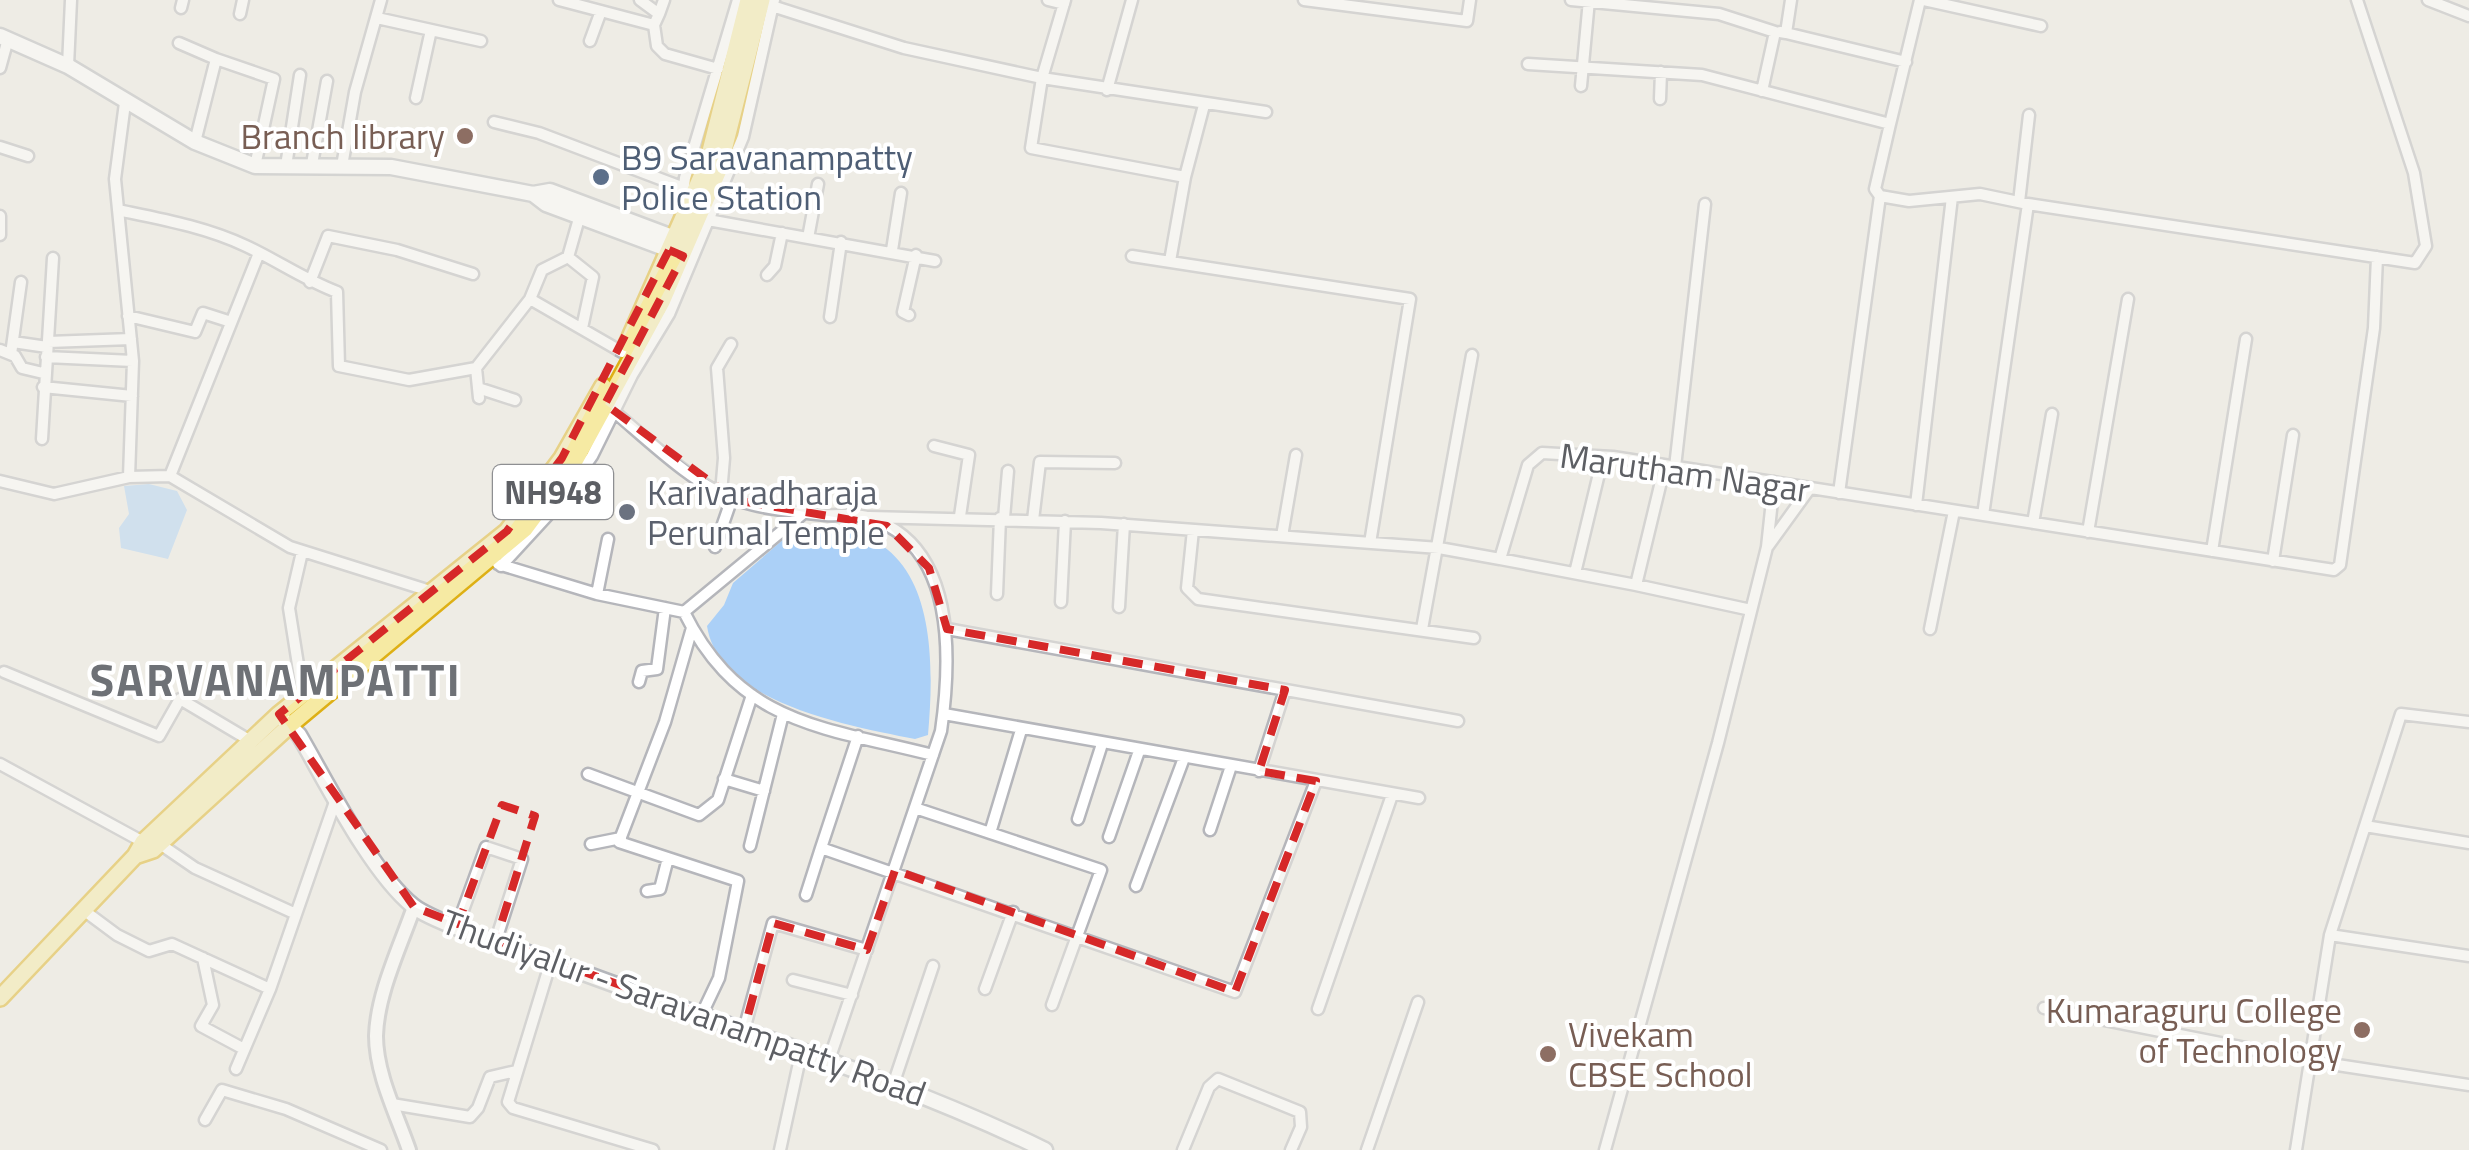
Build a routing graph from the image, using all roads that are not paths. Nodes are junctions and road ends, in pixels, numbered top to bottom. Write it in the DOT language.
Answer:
graph roads {
  1 [pos="71,0"];
  2 [pos="244,0"];
  3 [pos="381,0"];
  4 [pos="559,0"];
  5 [pos="640,0"];
  6 [pos="664,0"];
  7 [pos="738,0"];
  8 [pos="748,0"];
  9 [pos="1048,0"];
  10 [pos="1132,0"];
  11 [pos="1304,0"];
  12 [pos="1470,0"];
  13 [pos="1571,0"];
  14 [pos="1791,0"];
  15 [pos="1922,0"];
  16 [pos="2357,0"];
  17 [pos="2428,0"];
  18 [pos="1588,1"];
  19 [pos="767,2"];
  20 [pos="1064,2"];
  21 [pos="601,11"];
  22 [pos="240,14"];
  23 [pos="2469,16"];
  24 [pos="377,18"];
  25 [pos="657,20"];
  26 [pos="2042,26"];
  27 [pos="431,30"];
  28 [pos="1780,32"];
  29 [pos="4,38"];
  30 [pos="481,40"];
  31 [pos="590,41"];
  32 [pos="179,42"];
  33 [pos="216,59"];
  34 [pos="1906,62"];
  35 [pos="1528,64"];
  36 [pos="68,66"];
  37 [pos="0,68"];
  38 [pos="1583,68"];
  39 [pos="718,70"];
  40 [pos="1661,72"];
  41 [pos="300,75"];
  42 [pos="1042,78"];
  43 [pos="327,82"];
  44 [pos="1581,86"];
  45 [pos="1107,90"];
  46 [pos="1762,91"];
  47 [pos="416,98"];
  48 [pos="1660,99"];
  49 [pos="126,103"];
  50 [pos="1204,105"];
  51 [pos="1266,112"];
  52 [pos="2029,116"];
  53 [pos="494,122"];
  54 [pos="1890,124"];
  55 [pos="195,142"];
  56 [pos="0,148"];
  57 [pos="28,156"];
  58 [pos="312,164"];
  59 [pos="255,166"];
  60 [pos="286,166"];
  61 [pos="342,166"];
  62 [pos="1186,177"];
  63 [pos="818,184"];
  64 [pos="684,188"];
  65 [pos="901,193"];
  66 [pos="533,194"];
  67 [pos="1880,196"];
  68 [pos="1952,197"];
  69 [pos="2023,203"];
  70 [pos="1705,204"];
  71 [pos="118,210"];
  72 [pos="0,216"];
  73 [pos="580,216"];
  74 [pos="708,220"];
  75 [pos="782,234"];
  76 [pos="0,235"];
  77 [pos="808,238"];
  78 [pos="842,242"];
  79 [pos="679,243"];
  80 [pos="892,250"];
  81 [pos="259,253"];
  82 [pos="916,256"];
  83 [pos="1132,256"];
  84 [pos="2377,257"];
  85 [pos="53,258"];
  86 [pos="568,258"];
  87 [pos="935,260"];
  88 [pos="1170,261"];
  89 [pos="473,274"];
  90 [pos="768,275"];
  91 [pos="21,282"];
  92 [pos="310,282"];
  93 [pos="530,298"];
  94 [pos="2128,299"];
  95 [pos="909,315"];
  96 [pos="128,316"];
  97 [pos="830,316"];
  98 [pos="228,321"];
  99 [pos="582,328"];
  100 [pos="2246,339"];
  101 [pos="131,340"];
  102 [pos="732,344"];
  103 [pos="8,349"];
  104 [pos="47,349"];
  105 [pos="622,352"];
  106 [pos="1472,355"];
  107 [pos="133,361"];
  108 [pos="476,368"];
  109 [pos="43,373"];
  110 [pos="43,387"];
  111 [pos="132,396"];
  112 [pos="514,400"];
  113 [pos="610,408"];
  114 [pos="2052,414"];
  115 [pos="2292,436"];
  116 [pos="42,438"];
  117 [pos="934,446"];
  118 [pos="1296,455"];
  119 [pos="1603,456"];
  120 [pos="1115,464"];
  121 [pos="1670,466"];
  122 [pos="1008,471"];
  123 [pos="170,476"];
  124 [pos="130,477"];
  125 [pos="0,481"];
  126 [pos="1774,482"];
  127 [pos="1810,488"];
  128 [pos="1840,492"];
  129 [pos="727,496"];
  130 [pos="1916,505"];
  131 [pos="1954,510"];
  132 [pos="806,512"];
  133 [pos="1983,515"];
  134 [pos="960,516"];
  135 [pos="869,517"];
  136 [pos="1002,518"];
  137 [pos="1033,520"];
  138 [pos="1065,521"];
  139 [pos="2033,523"];
  140 [pos="1124,524"];
  141 [pos="1193,530"];
  142 [pos="2088,532"];
  143 [pos="1282,536"];
  144 [pos="608,539"];
  145 [pos="1370,543"];
  146 [pos="715,547"];
  147 [pos="1767,547"];
  148 [pos="1439,548"];
  149 [pos="2212,551"];
  150 [pos="302,552"];
  151 [pos="1500,559"];
  152 [pos="2273,560"];
  153 [pos="496,564"];
  154 [pos="1575,573"];
  155 [pos="1636,584"];
  156 [pos="430,591"];
  157 [pos="597,594"];
  158 [pos="997,594"];
  159 [pos="1060,602"];
  160 [pos="665,608"];
  161 [pos="1119,608"];
  162 [pos="1751,610"];
  163 [pos="684,612"];
  164 [pos="692,628"];
  165 [pos="947,629"];
  166 [pos="1422,629"];
  167 [pos="1930,629"];
  168 [pos="1474,638"];
  169 [pos="4,672"];
  170 [pos="640,682"];
  171 [pos="1285,690"];
  172 [pos="752,695"];
  173 [pos="303,697"];
  174 [pos="782,714"];
  175 [pos="944,714"];
  176 [pos="284,720"];
  177 [pos="1458,721"];
  178 [pos="2469,722"];
  179 [pos="1021,730"];
  180 [pos="858,736"];
  181 [pos="250,740"];
  182 [pos="1102,744"];
  183 [pos="1139,750"];
  184 [pos="933,755"];
  185 [pos="1184,758"];
  186 [pos="0,764"];
  187 [pos="1231,766"];
  188 [pos="1259,771"];
  189 [pos="588,774"];
  190 [pos="724,779"];
  191 [pos="1316,781"];
  192 [pos="764,791"];
  193 [pos="638,792"];
  194 [pos="1392,795"];
  195 [pos="336,798"];
  196 [pos="1419,798"];
  197 [pos="916,808"];
  198 [pos="1078,819"];
  199 [pos="2365,826"];
  200 [pos="1210,830"];
  201 [pos="990,833"];
  202 [pos="1109,837"];
  203 [pos="621,838"];
  204 [pos="2469,842"];
  205 [pos="591,844"];
  206 [pos="750,846"];
  207 [pos="148,848"];
  208 [pos="821,848"];
  209 [pos="668,858"];
  210 [pos="894,870"];
  211 [pos="1136,886"];
  212 [pos="647,892"];
  213 [pos="806,895"];
  214 [pos="414,907"];
  215 [pos="82,908"];
  216 [pos="1012,912"];
  217 [pos="296,914"];
  218 [pos="458,924"];
  219 [pos="1076,935"];
  220 [pos="2330,935"];
  221 [pos="496,940"];
  222 [pos="868,950"];
  223 [pos="2469,956"];
  224 [pos="203,958"];
  225 [pos="551,961"];
  226 [pos="933,966"];
  227 [pos="794,980"];
  228 [pos="270,988"];
  229 [pos="984,989"];
  230 [pos="852,995"];
  231 [pos="0,998"];
  232 [pos="1418,1002"];
  233 [pos="1052,1005"];
  234 [pos="2044,1008"];
  235 [pos="1318,1009"];
  236 [pos="701,1016"];
  237 [pos="744,1030"];
  238 [pos="244,1049"];
  239 [pos="802,1049"];
  240 [pos="830,1057"];
  241 [pos="2310,1062"];
  242 [pos="236,1069"];
  243 [pos="516,1071"];
  244 [pos="894,1082"];
  245 [pos="2469,1084"];
  246 [pos="392,1104"];
  247 [pos="205,1120"];
  248 [pos="381,1150"];
  249 [pos="409,1150"];
  250 [pos="653,1150"];
  251 [pos="780,1150"];
  252 [pos="1046,1150"];
  253 [pos="1183,1150"];
  254 [pos="1290,1150"];
  255 [pos="1367,1150"];
  256 [pos="1606,1150"];
  257 [pos="2296,1150"];
  1 -- 36 [label="street"];
  2 -- 22 [label="street"];
  3 -- 24 [label="street"];
  4 -- 21 [label="street"];
  5 -- 25 [label="street"];
  6 -- 25 [label="street"];
  7 -- 39 [label="street"];
  8 -- 79 [label="highway, NH948"];
  9 -- 20 [label="street"];
  10 -- 45 [label="street"];
  11 -- 12 [label="street"];
  13 -- 18 [label="street"];
  14 -- 28 [label="street"];
  15 -- 26 [label="street"];
  15 -- 34 [label="street"];
  16 -- 84 [label="street"];
  17 -- 23 [label="street"];
  18 -- 28 [label="street"];
  18 -- 38 [label="street"];
  19 -- 42 [label="street"];
  19 -- 74 [label="street"];
  19 -- 79 [label="highway, NH948"];
  20 -- 42 [label="street"];
  21 -- 25 [label="street"];
  21 -- 31 [label="street"];
  24 -- 27 [label="street"];
  24 -- 61 [label="street"];
  25 -- 39 [label="street"];
  27 -- 30 [label="street"];
  27 -- 47 [label="street"];
  28 -- 34 [label="street"];
  28 -- 46 [label="street"];
  29 -- 36 [label="main road"];
  29 -- 37 [label="street"];
  32 -- 33 [label="street"];
  33 -- 55 [label="street"];
  33 -- 59 [label="street"];
  34 -- 54 [label="street"];
  35 -- 38 [label="street"];
  36 -- 49 [label="main road"];
  38 -- 40 [label="street"];
  38 -- 44 [label="street"];
  39 -- 64 [label="street"];
  40 -- 46 [label="street"];
  40 -- 48 [label="street"];
  41 -- 60 [label="street"];
  42 -- 45 [label="street"];
  42 -- 62 [label="street"];
  43 -- 58 [label="street"];
  45 -- 50 [label="street"];
  46 -- 54 [label="street"];
  49 -- 55 [label="main road"];
  49 -- 71 [label="street"];
  50 -- 51 [label="street"];
  50 -- 62 [label="street"];
  52 -- 69 [label="street"];
  53 -- 64 [label="street"];
  54 -- 67 [label="street"];
  55 -- 59 [label="main road"];
  56 -- 57 [label="street"];
  58 -- 60 [label="main road"];
  58 -- 61 [label="main road"];
  59 -- 60 [label="main road"];
  61 -- 66 [label="main road"];
  62 -- 88 [label="street"];
  63 -- 77 [label="street"];
  64 -- 79 [label="street"];
  65 -- 80 [label="street"];
  66 -- 73 [label="main road"];
  66 -- 79 [label="main road"];
  67 -- 68 [label="street"];
  67 -- 128 [label="street"];
  68 -- 69 [label="street"];
  68 -- 130 [label="street"];
  69 -- 84 [label="street"];
  69 -- 133 [label="street"];
  70 -- 121 [label="street"];
  71 -- 81 [label="street"];
  71 -- 96 [label="street"];
  72 -- 76 [label="street"];
  73 -- 79 [label="main road"];
  73 -- 86 [label="street"];
  74 -- 75 [label="street"];
  74 -- 113 [label="street"];
  75 -- 77 [label="street"];
  75 -- 90 [label="street"];
  77 -- 78 [label="street"];
  78 -- 80 [label="street"];
  78 -- 97 [label="street"];
  79 -- 105 [label="highway, NH948"];
  79 -- 113 [label="highway, NH948"];
  80 -- 82 [label="street"];
  81 -- 92 [label="street"];
  81 -- 98 [label="street"];
  82 -- 87 [label="street"];
  82 -- 95 [label="street"];
  83 -- 88 [label="street"];
  84 -- 152 [label="street, Marutham Nagar"];
  85 -- 104 [label="street"];
  86 -- 93 [label="street"];
  86 -- 99 [label="street"];
  88 -- 145 [label="street"];
  89 -- 92 [label="street"];
  91 -- 103 [label="street"];
  92 -- 108 [label="street"];
  93 -- 99 [label="street"];
  93 -- 108 [label="street"];
  94 -- 142 [label="street"];
  96 -- 98 [label="street"];
  96 -- 101 [label="street"];
  98 -- 123 [label="street"];
  99 -- 105 [label="street"];
  100 -- 149 [label="street"];
  101 -- 104 [label="street"];
  101 -- 107 [label="street"];
  102 -- 129 [label="street"];
  103 -- 104 [label="street"];
  103 -- 109 [label="street"];
  104 -- 107 [label="street"];
  104 -- 109 [label="street"];
  105 -- 156 [label="highway, NH948"];
  106 -- 148 [label="street"];
  107 -- 111 [label="street"];
  108 -- 112 [label="street"];
  109 -- 110 [label="street"];
  110 -- 111 [label="street"];
  110 -- 116 [label="street"];
  111 -- 124 [label="street"];
  113 -- 129 [label="street"];
  113 -- 153 [label="highway, NH948"];
  114 -- 139 [label="street"];
  115 -- 152 [label="street"];
  117 -- 134 [label="street"];
  118 -- 143 [label="street"];
  119 -- 121 [label="street, Marutham Nagar"];
  119 -- 151 [label="street, Marutham Nagar"];
  119 -- 154 [label="street"];
  120 -- 137 [label="street"];
  121 -- 126 [label="street, Marutham Nagar"];
  121 -- 155 [label="street"];
  122 -- 136 [label="street"];
  123 -- 124 [label="street"];
  123 -- 150 [label="street"];
  124 -- 125 [label="street"];
  126 -- 127 [label="street, Marutham Nagar"];
  126 -- 147 [label="street"];
  127 -- 128 [label="street, Marutham Nagar"];
  127 -- 147 [label="street"];
  128 -- 130 [label="street, Marutham Nagar"];
  129 -- 132 [label="street"];
  129 -- 146 [label="street"];
  130 -- 131 [label="street, Marutham Nagar"];
  131 -- 133 [label="street, Marutham Nagar"];
  131 -- 167 [label="street"];
  132 -- 135 [label="street"];
  132 -- 163 [label="street"];
  133 -- 139 [label="street, Marutham Nagar"];
  134 -- 135 [label="street"];
  134 -- 136 [label="street"];
  135 -- 165 [label="street"];
  136 -- 137 [label="street"];
  136 -- 158 [label="street"];
  137 -- 138 [label="street"];
  138 -- 140 [label="street"];
  138 -- 159 [label="street"];
  139 -- 142 [label="street, Marutham Nagar"];
  140 -- 141 [label="street"];
  140 -- 161 [label="street"];
  141 -- 143 [label="street"];
  141 -- 166 [label="street"];
  142 -- 149 [label="street, Marutham Nagar"];
  143 -- 145 [label="street"];
  144 -- 157 [label="street"];
  145 -- 148 [label="street"];
  147 -- 162 [label="street"];
  148 -- 151 [label="street"];
  148 -- 166 [label="street"];
  149 -- 152 [label="street, Marutham Nagar"];
  150 -- 156 [label="street"];
  150 -- 173 [label="street"];
  151 -- 154 [label="street"];
  153 -- 157 [label="street"];
  153 -- 176 [label="highway, NH948"];
  154 -- 155 [label="street"];
  155 -- 162 [label="street"];
  156 -- 173 [label="highway, NH948"];
  157 -- 160 [label="street"];
  160 -- 163 [label="street"];
  160 -- 170 [label="street"];
  162 -- 256 [label="street"];
  163 -- 164 [label="street"];
  164 -- 172 [label="street"];
  164 -- 193 [label="street"];
  165 -- 171 [label="street"];
  165 -- 175 [label="street"];
  166 -- 168 [label="street"];
  169 -- 181 [label="street"];
  171 -- 177 [label="street"];
  171 -- 188 [label="street"];
  172 -- 174 [label="street"];
  172 -- 190 [label="street"];
  173 -- 176 [label="highway, NH948"];
  174 -- 180 [label="street"];
  174 -- 192 [label="street"];
  175 -- 179 [label="street"];
  175 -- 184 [label="street"];
  176 -- 181 [label="highway, NH948"];
  176 -- 195 [label="main road, Thudiyalur - Saravanampatty Road"];
  176 -- 207 [label="highway, NH948"];
  178 -- 199 [label="street"];
  179 -- 182 [label="street"];
  179 -- 201 [label="street"];
  180 -- 184 [label="street"];
  180 -- 208 [label="street"];
  181 -- 207 [label="highway, NH948"];
  182 -- 183 [label="street"];
  182 -- 198 [label="street"];
  183 -- 185 [label="street"];
  183 -- 202 [label="street"];
  184 -- 197 [label="street"];
  185 -- 187 [label="street"];
  185 -- 211 [label="street"];
  186 -- 207 [label="street"];
  187 -- 188 [label="street"];
  187 -- 200 [label="street"];
  188 -- 191 [label="street"];
  189 -- 193 [label="street"];
  190 -- 192 [label="street"];
  190 -- 193 [label="street"];
  191 -- 194 [label="street"];
  191 -- 219 [label="street"];
  192 -- 206 [label="street"];
  193 -- 203 [label="street"];
  194 -- 196 [label="street"];
  194 -- 235 [label="street"];
  195 -- 214 [label="main road, Thudiyalur - Saravanampatty Road"];
  195 -- 217 [label="street"];
  197 -- 201 [label="street"];
  197 -- 210 [label="street"];
  199 -- 204 [label="street"];
  199 -- 220 [label="street"];
  201 -- 219 [label="street"];
  203 -- 205 [label="street"];
  203 -- 209 [label="street"];
  207 -- 215 [label="highway, NH948"];
  207 -- 217 [label="street"];
  208 -- 210 [label="street"];
  208 -- 213 [label="street"];
  209 -- 212 [label="street"];
  209 -- 236 [label="street"];
  210 -- 216 [label="street"];
  210 -- 222 [label="street"];
  214 -- 218 [label="main road, Thudiyalur - Saravanampatty Road"];
  214 -- 246 [label="street"];
  215 -- 224 [label="street"];
  215 -- 231 [label="highway, NH948"];
  216 -- 219 [label="street"];
  216 -- 229 [label="street"];
  217 -- 228 [label="street"];
  218 -- 221 [label="main road, Thudiyalur - Saravanampatty Road"];
  218 -- 221 [label="street"];
  219 -- 233 [label="street"];
  220 -- 223 [label="street"];
  220 -- 241 [label="street"];
  221 -- 225 [label="main road, Thudiyalur - Saravanampatty Road"];
  222 -- 230 [label="street"];
  222 -- 237 [label="street"];
  224 -- 228 [label="street"];
  224 -- 238 [label="street"];
  225 -- 236 [label="main road, Thudiyalur - Saravanampatty Road"];
  225 -- 243 [label="street"];
  226 -- 244 [label="street"];
  227 -- 230 [label="street"];
  228 -- 238 [label="street"];
  230 -- 240 [label="street"];
  232 -- 255 [label="street"];
  234 -- 241 [label="street"];
  236 -- 237 [label="main road, Thudiyalur - Saravanampatty Road"];
  237 -- 239 [label="main road, Thudiyalur - Saravanampatty Road"];
  238 -- 242 [label="street"];
  239 -- 240 [label="main road, Thudiyalur - Saravanampatty Road"];
  239 -- 251 [label="street"];
  240 -- 244 [label="main road, Thudiyalur - Saravanampatty Road"];
  241 -- 245 [label="street"];
  241 -- 257 [label="street"];
  243 -- 246 [label="street"];
  243 -- 250 [label="street"];
  244 -- 252 [label="main road, Thudiyalur - Saravanampatty Road"];
  246 -- 249 [label="street"];
  247 -- 248 [label="street"];
  253 -- 254 [label="street"];
}
